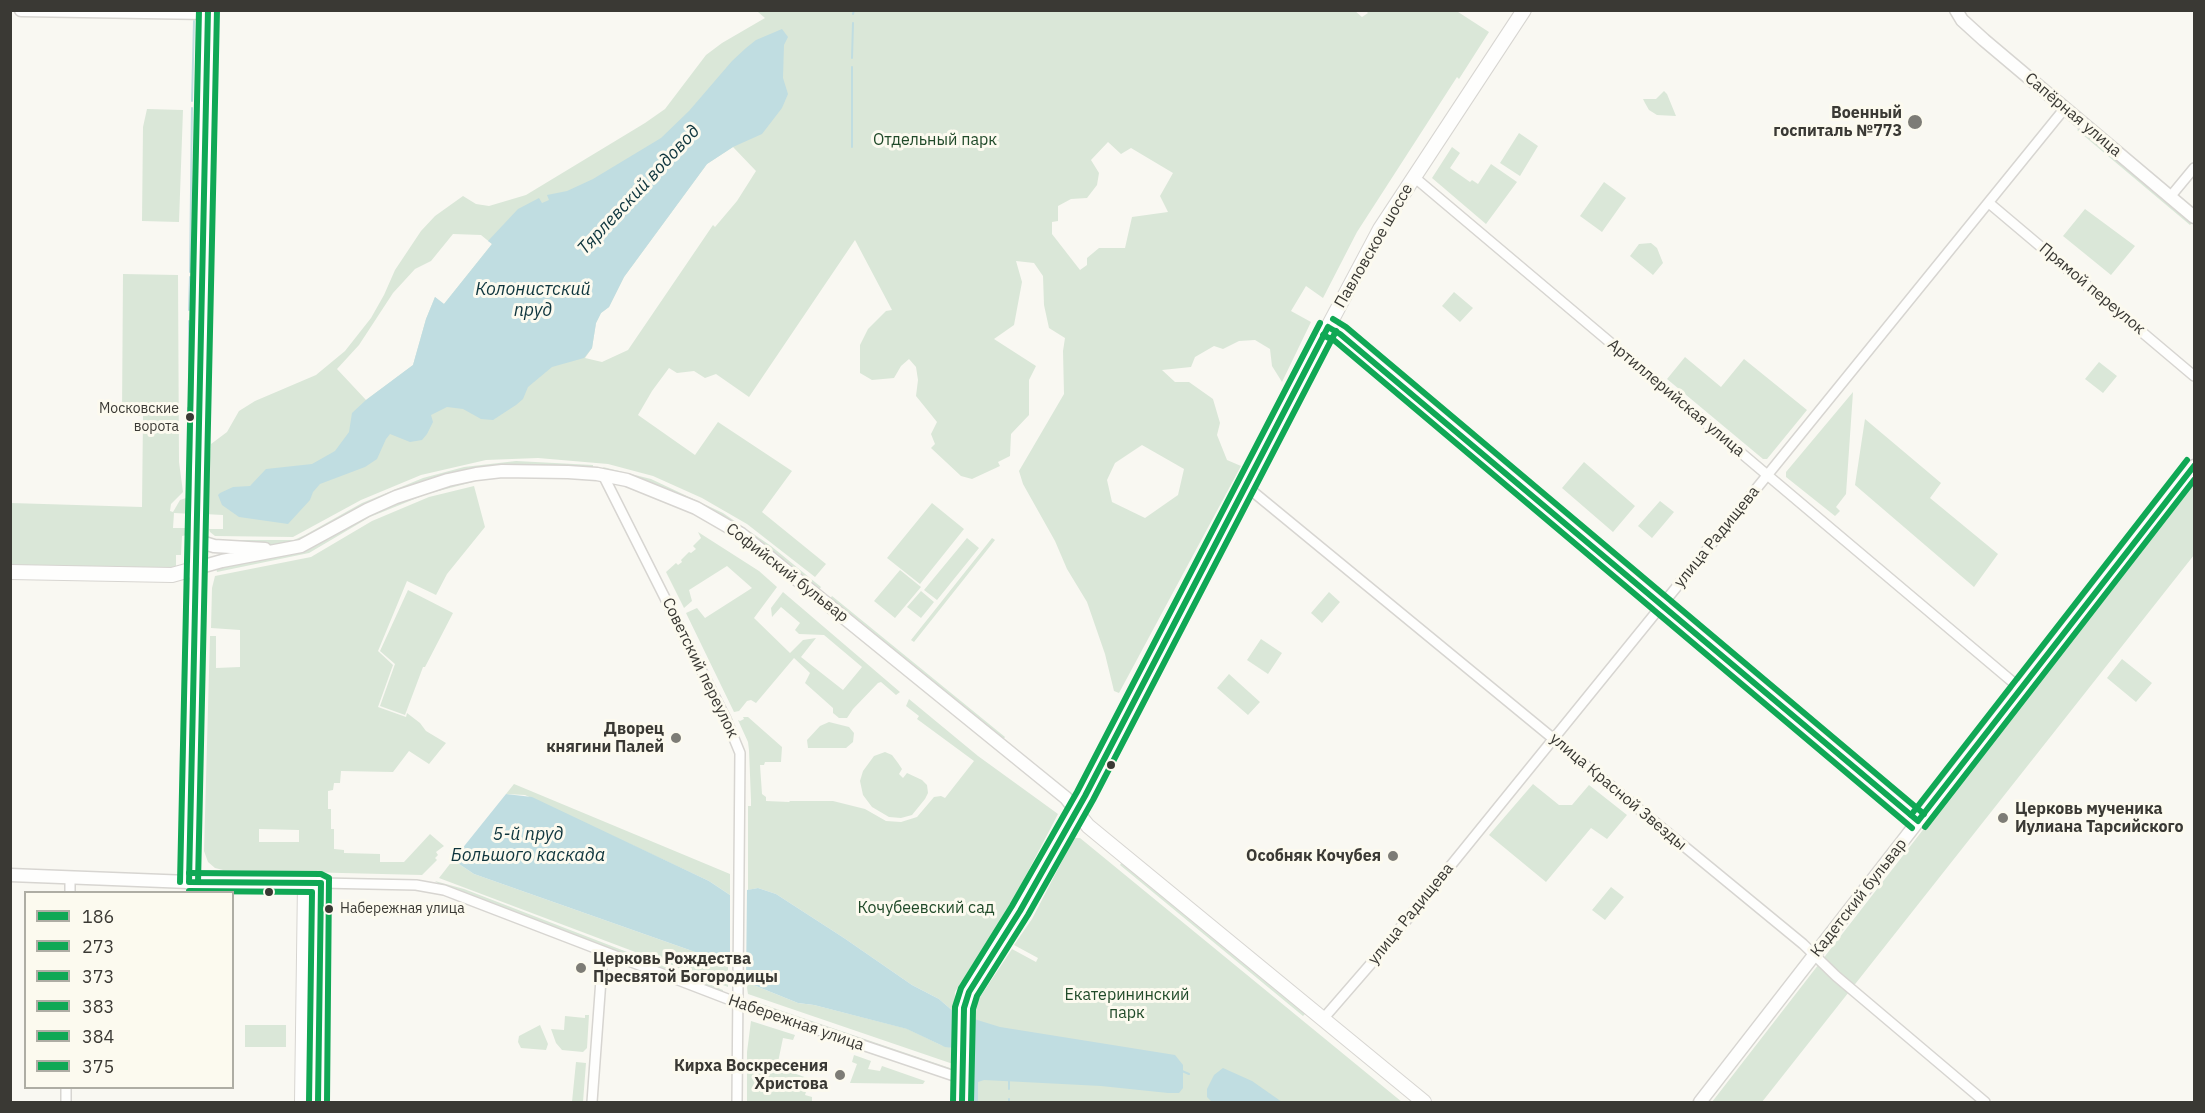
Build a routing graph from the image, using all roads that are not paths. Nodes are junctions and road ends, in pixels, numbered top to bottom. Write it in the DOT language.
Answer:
graph roads {
  1 [pos="21,10"];
  2 [pos="1524,10"];
  3 [pos="1956,10"];
  4 [pos="208,12"];
  5 [pos="2065,108"];
  6 [pos="2194,168"];
  7 [pos="1414,177"];
  8 [pos="2170,197"];
  9 [pos="1989,203"];
  10 [pos="2194,217"];
  11 [pos="1328,327"];
  12 [pos="2194,376"];
  13 [pos="2194,466"];
  14 [pos="603,475"];
  15 [pos="1767,475"];
  16 [pos="1246,486"];
  17 [pos="198,541"];
  18 [pos="275,551"];
  19 [pos="197,568"];
  20 [pos="10,572"];
  21 [pos="1662,606"];
  22 [pos="2021,689"];
  23 [pos="1554,739"];
  24 [pos="1076,811"];
  25 [pos="1918,821"];
  26 [pos="10,875"];
  27 [pos="70,877"];
  28 [pos="189,882"];
  29 [pos="321,883"];
  30 [pos="305,884"];
  31 [pos="70,891"];
  32 [pos="603,952"];
  33 [pos="1815,956"];
  34 [pos="738,1004"];
  35 [pos="1323,1019"];
  36 [pos="963,1079"];
  37 [pos="302,1102"];
  38 [pos="318,1102"];
  39 [pos="592,1102"];
  40 [pos="736,1102"];
  41 [pos="963,1102"];
  42 [pos="1424,1102"];
  43 [pos="1700,1102"];
  44 [pos="1985,1102"];
  1 -- 4 [label="street"];
  2 -- 7 [label="main road, Павловское шоссе"];
  3 -- 5 [label="street, Сапёрная улица"];
  4 -- 17 [label="main road"];
  5 -- 8 [label="street, Сапёрная улица"];
  5 -- 9 [label="street, улица Радищева"];
  6 -- 8 [label="street"];
  7 -- 11 [label="main road, Павловское шоссе"];
  7 -- 15 [label="street, Артиллерийская улица"];
  8 -- 10 [label="street, Сапёрная улица"];
  9 -- 12 [label="street, Прямой переулок"];
  9 -- 15 [label="street, улица Радищева"];
  11 -- 16 [label="main road, Павловское шоссе"];
  11 -- 21 [label="street"];
  13 -- 22 [label="street, Кадетский бульвар"];
  14 -- 18 [label="street, Софийский бульвар"];
  14 -- 24 [label="street, Софийский бульвар"];
  14 -- 34 [label="street, Советский переулок"];
  15 -- 21 [label="street, улица Радищева"];
  15 -- 22 [label="street, Артиллерийская улица"];
  16 -- 23 [label="street, улица Красной Звезды"];
  16 -- 24 [label="main road, Павловское шоссе"];
  17 -- 18 [label="street, Софийский бульвар"];
  17 -- 19 [label="main road"];
  18 -- 19 [label="street, Софийский бульвар"];
  19 -- 20 [label="main road, Софийский бульвар"];
  19 -- 28 [label="main road"];
  21 -- 23 [label="street, улица Радищева"];
  21 -- 25 [label="street"];
  22 -- 25 [label="street, Кадетский бульвар"];
  23 -- 33 [label="street, улица Красной Звезды"];
  23 -- 35 [label="street, улица Радищева"];
  24 -- 35 [label="main road"];
  24 -- 36 [label="main road, Павловское шоссе"];
  25 -- 33 [label="street, Кадетский бульвар"];
  26 -- 27 [label="street"];
  27 -- 28 [label="street"];
  27 -- 31 [label="street"];
  28 -- 30 [label="main road"];
  29 -- 30 [label="main road"];
  29 -- 32 [label="street, Набережная улица"];
  29 -- 38 [label="main road"];
  30 -- 37 [label="main road"];
  32 -- 34 [label="street, Набережная улица"];
  32 -- 39 [label="street"];
  33 -- 43 [label="street, Кадетский бульвар"];
  33 -- 44 [label="street, улица Красной Звезды"];
  34 -- 36 [label="street, Набережная улица"];
  34 -- 40 [label="street"];
  35 -- 42 [label="main road"];
  36 -- 41 [label="main road, Павловское шоссе"];
}
